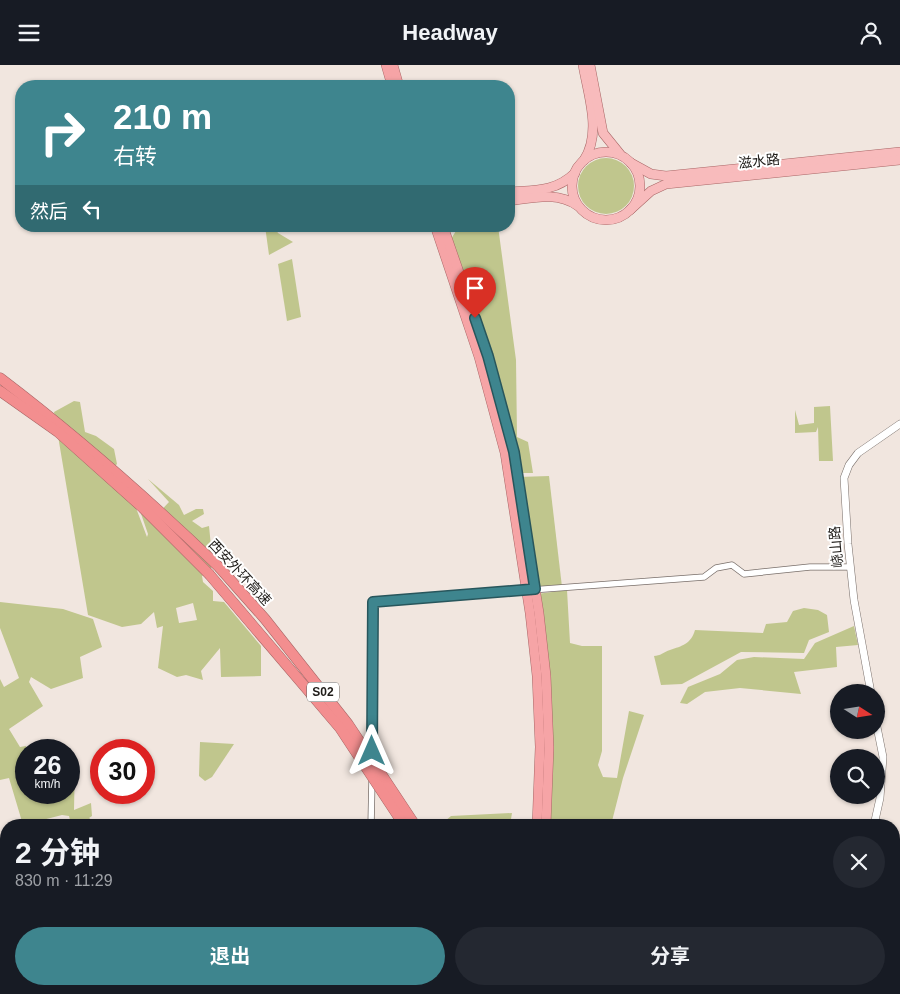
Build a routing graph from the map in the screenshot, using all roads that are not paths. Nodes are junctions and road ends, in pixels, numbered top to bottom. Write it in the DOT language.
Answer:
graph roads {
  1 [pos="386,65"];
  2 [pos="393,65"];
  3 [pos="583,65"];
  4 [pos="590,65"];
  5 [pos="390,80"];
  6 [pos="397,80"];
  7 [pos="900,152"];
  8 [pos="622,156"];
  9 [pos="900,160"];
  10 [pos="581,163"];
  11 [pos="631,163"];
  12 [pos="575,173"];
  13 [pos="515,191"];
  14 [pos="515,200"];
  15 [pos="579,206"];
  16 [pos="630,210"];
  17 [pos="437,232"];
  18 [pos="445,232"];
  19 [pos="448,232"];
  20 [pos="447,238"];
  21 [pos="0,379"];
  22 [pos="0,391"];
  23 [pos="900,424"];
  24 [pos="850,567"];
  25 [pos="531,590"];
  26 [pos="870,684"];
  27 [pos="879,739"];
  28 [pos="371,819"];
  29 [pos="400,819"];
  30 [pos="411,819"];
  31 [pos="537,819"];
  32 [pos="546,819"];
  33 [pos="875,819"];
  1 -- 5 [label="highway"];
  2 -- 6 [label="highway"];
  3 -- 10 [label="main road"];
  4 -- 8 [label="main road"];
  7 -- 11 [label="main road, 滋水路"];
  8 -- 10 [label="main road"];
  8 -- 11 [label="main road"];
  9 -- 16 [label="main road, 滋水路"];
  10 -- 12 [label="main road"];
  11 -- 16 [label="main road"];
  12 -- 13 [label="main road"];
  12 -- 15 [label="main road"];
  14 -- 15 [label="main road"];
  15 -- 16 [label="main road"];
  17 -- 25 [label="highway"];
  18 -- 20 [label="highway"];
  19 -- 20 [label="main road"];
  20 -- 25 [label="highway"];
  21 -- 30 [label="highway, 西安外环高速 / S02, bridge"];
  22 -- 29 [label="highway, 西安外环高速 / S02, bridge"];
  23 -- 24 [label="street, 峣山路"];
  24 -- 25 [label="street"];
  24 -- 26 [label="street, 峣山路"];
  25 -- 28 [label="street"];
  25 -- 31 [label="highway"];
  25 -- 32 [label="highway"];
  27 -- 33 [label="street"];
}
